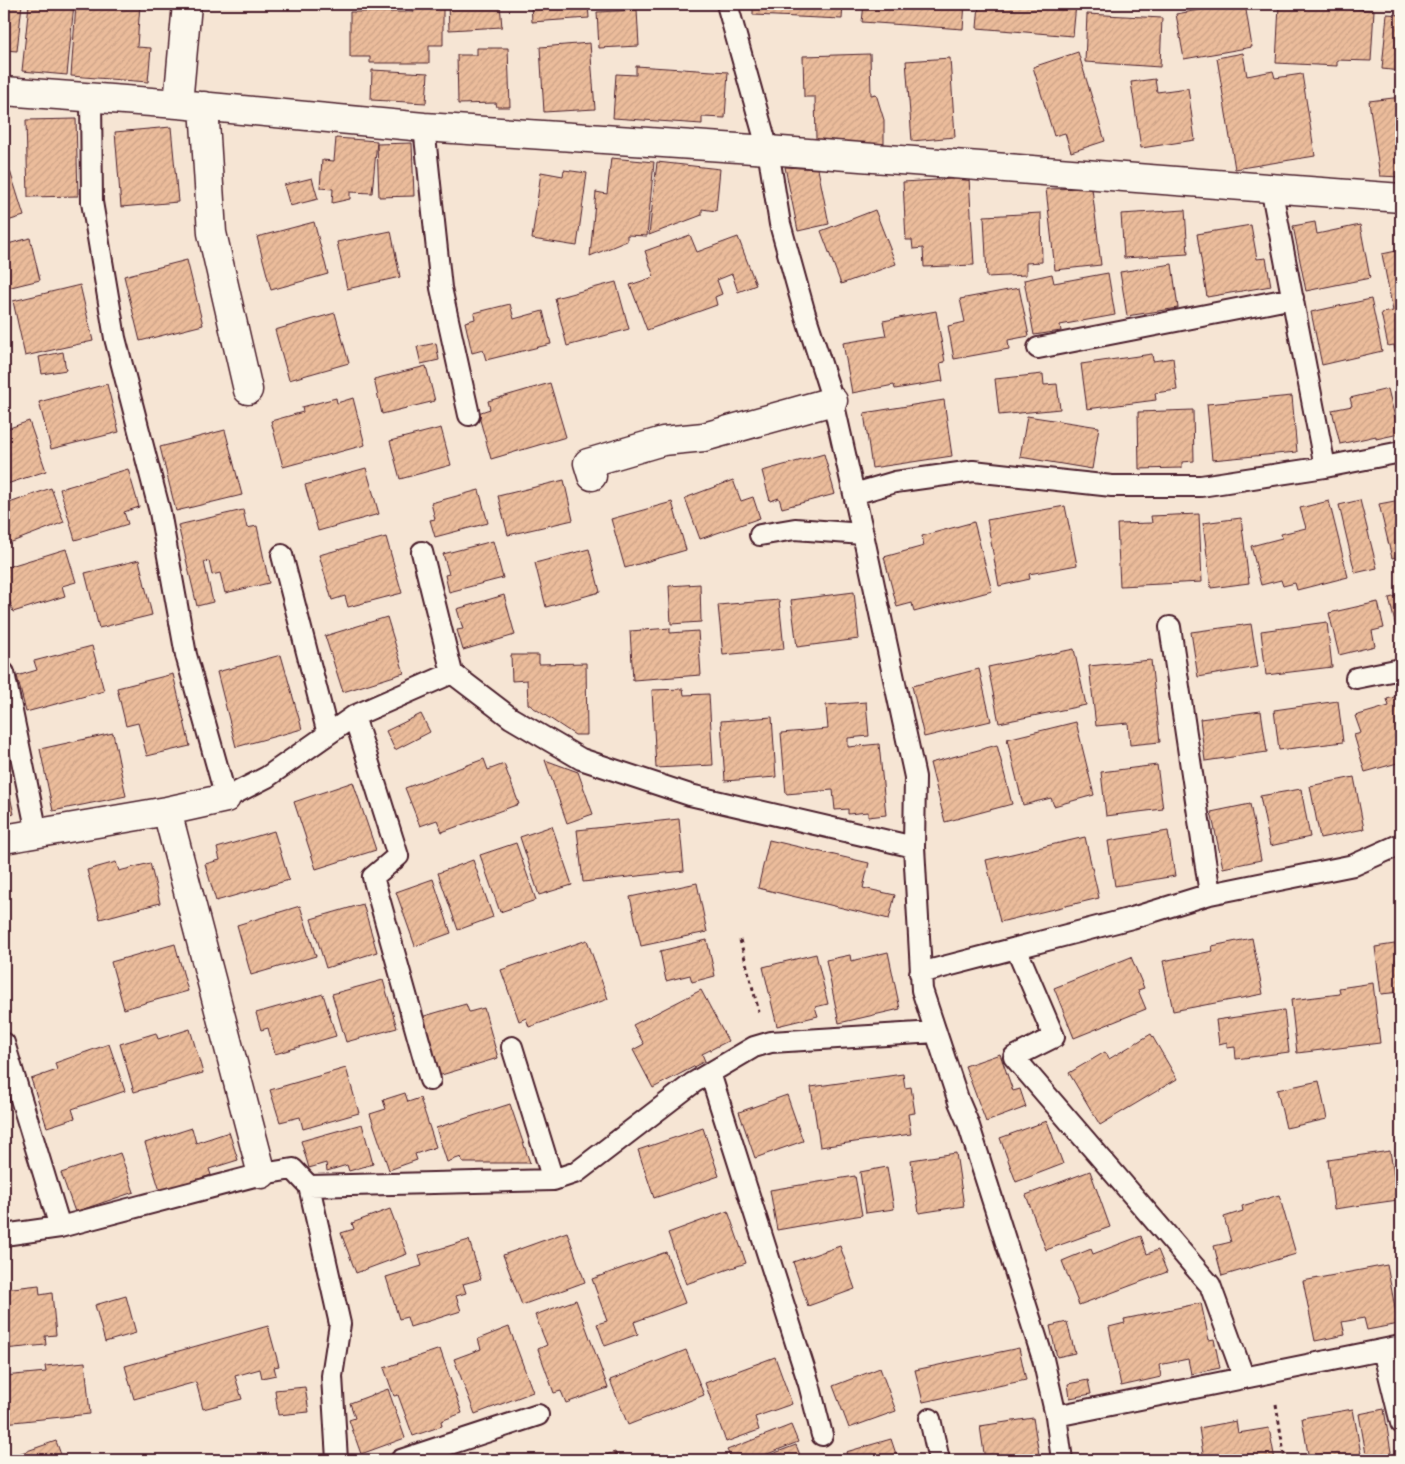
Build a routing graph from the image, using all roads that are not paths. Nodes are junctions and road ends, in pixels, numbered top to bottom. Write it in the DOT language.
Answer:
graph roads {
  1 [pos="187,4"];
  2 [pos="727,4"];
  3 [pos="4,90"];
  4 [pos="91,96"];
  5 [pos="191,105"];
  6 [pos="424,127"];
  7 [pos="768,150"];
  8 [pos="1271,188"];
  9 [pos="1401,198"];
  10 [pos="1292,298"];
  11 [pos="1038,348"];
  12 [pos="248,390"];
  13 [pos="833,401"];
  14 [pos="469,415"];
  15 [pos="1401,452"];
  16 [pos="1325,467"];
  17 [pos="592,476"];
  18 [pos="854,494"];
  19 [pos="760,534"];
  20 [pos="863,534"];
  21 [pos="422,552"];
  22 [pos="282,555"];
  23 [pos="1170,627"];
  24 [pos="1401,669"];
  25 [pos="4,673"];
  26 [pos="452,673"];
  27 [pos="1356,678"];
  28 [pos="354,716"];
  29 [pos="328,734"];
  30 [pos="226,798"];
  31 [pos="167,811"];
  32 [pos="37,833"];
  33 [pos="4,839"];
  34 [pos="1401,844"];
  35 [pos="914,847"];
  36 [pos="1210,894"];
  37 [pos="1016,948"];
  38 [pos="920,973"];
  39 [pos="936,1032"];
  40 [pos="4,1043"];
  41 [pos="512,1048"];
  42 [pos="710,1073"];
  43 [pos="430,1080"];
  44 [pos="262,1174"];
  45 [pos="553,1180"];
  46 [pos="309,1186"];
  47 [pos="60,1227"];
  48 [pos="4,1235"];
  49 [pos="1392,1348"];
  50 [pos="1244,1378"];
  51 [pos="538,1415"];
  52 [pos="1056,1416"];
  53 [pos="930,1419"];
  54 [pos="1401,1423"];
  55 [pos="822,1435"];
  56 [pos="337,1460"];
  57 [pos="401,1460"];
  58 [pos="938,1460"];
  59 [pos="1062,1460"];
  1 -- 5 [label="street"];
  2 -- 7 [label="lane"];
  3 -- 4 [label="street"];
  4 -- 5 [label="street"];
  4 -- 30 [label="lane"];
  5 -- 6 [label="street"];
  5 -- 12 [label="street"];
  6 -- 7 [label="street"];
  6 -- 14 [label="lane"];
  7 -- 8 [label="street"];
  7 -- 13 [label="lane"];
  8 -- 9 [label="street"];
  8 -- 10 [label="lane"];
  10 -- 11 [label="lane"];
  10 -- 16 [label="lane"];
  13 -- 17 [label="street"];
  13 -- 18 [label="lane"];
  15 -- 16 [label="lane"];
  16 -- 18 [label="lane"];
  18 -- 20 [label="lane"];
  19 -- 20 [label="lane"];
  20 -- 35 [label="lane"];
  21 -- 26 [label="lane"];
  22 -- 29 [label="lane"];
  23 -- 36 [label="lane"];
  24 -- 27 [label="lane"];
  25 -- 32 [label="lane"];
  26 -- 28 [label="lane"];
  26 -- 35 [label="lane"];
  28 -- 29 [label="lane"];
  28 -- 43 [label="lane"];
  29 -- 30 [label="lane"];
  30 -- 31 [label="street"];
  31 -- 32 [label="street"];
  31 -- 44 [label="street"];
  32 -- 33 [label="street"];
  34 -- 36 [label="lane"];
  35 -- 38 [label="lane"];
  36 -- 37 [label="lane"];
  37 -- 38 [label="lane"];
  37 -- 50 [label="lane"];
  38 -- 39 [label="lane"];
  39 -- 42 [label="lane"];
  39 -- 52 [label="lane"];
  40 -- 47 [label="lane"];
  41 -- 45 [label="lane"];
  42 -- 45 [label="lane"];
  42 -- 55 [label="lane"];
  44 -- 46 [label="lane"];
  44 -- 47 [label="lane"];
  45 -- 46 [label="lane"];
  46 -- 56 [label="lane"];
  47 -- 48 [label="lane"];
  49 -- 50 [label="lane"];
  49 -- 54 [label="lane"];
  50 -- 52 [label="lane"];
  51 -- 57 [label="lane"];
  52 -- 59 [label="lane"];
  53 -- 58 [label="lane"];
}
